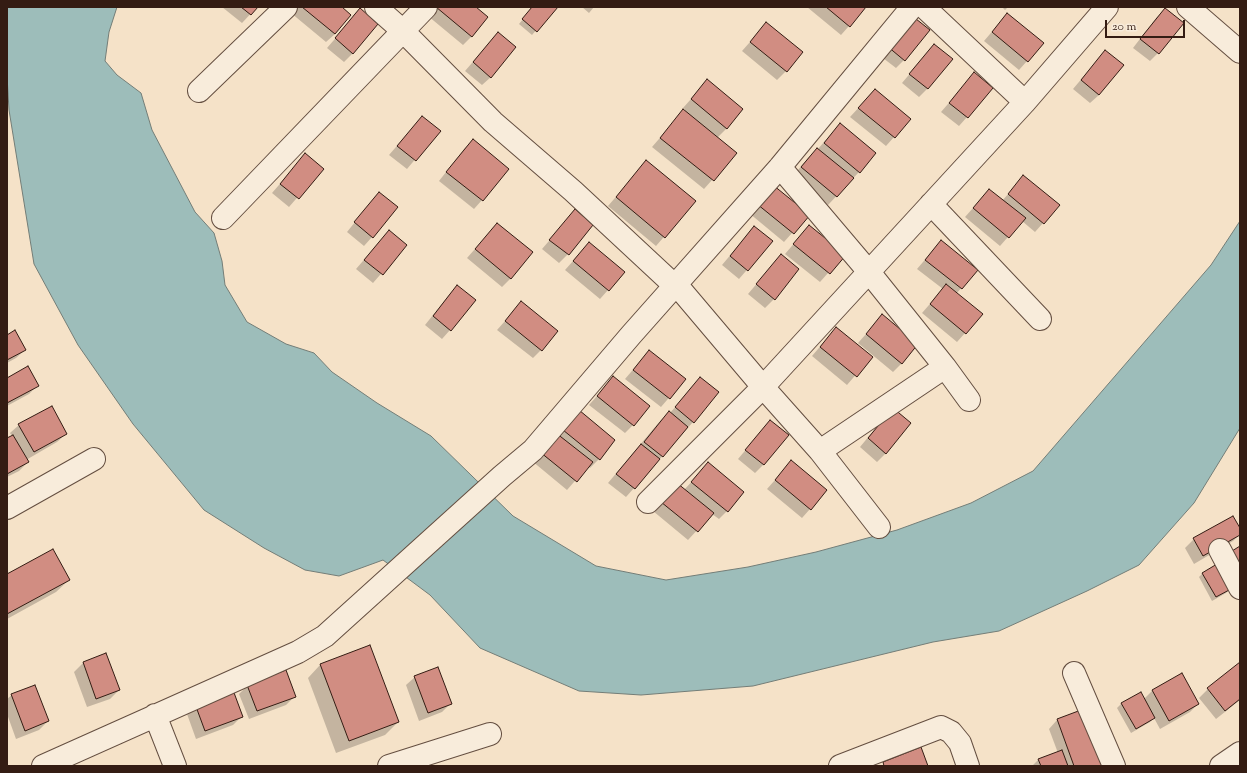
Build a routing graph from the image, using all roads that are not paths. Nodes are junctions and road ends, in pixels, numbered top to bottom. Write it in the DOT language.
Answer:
graph roads {
  1 [pos="286,7"];
  2 [pos="376,7"];
  3 [pos="426,7"];
  4 [pos="912,7"];
  5 [pos="924,7"];
  6 [pos="1107,7"];
  7 [pos="1188,7"];
  8 [pos="403,31"];
  9 [pos="1240,52"];
  10 [pos="199,91"];
  11 [pos="1025,102"];
  12 [pos="780,167"];
  13 [pos="931,204"];
  14 [pos="223,218"];
  15 [pos="869,272"];
  16 [pos="674,284"];
  17 [pos="1040,319"];
  18 [pos="946,368"];
  19 [pos="763,387"];
  20 [pos="969,400"];
  21 [pos="820,451"];
  22 [pos="94,459"];
  23 [pos="648,502"];
  24 [pos="7,508"];
  25 [pos="879,527"];
  26 [pos="1220,550"];
  27 [pos="1240,588"];
  28 [pos="1074,673"];
  29 [pos="155,715"];
  30 [pos="490,734"];
  31 [pos="1240,753"];
  32 [pos="43,766"];
  33 [pos="175,766"];
  34 [pos="389,766"];
  35 [pos="840,766"];
  36 [pos="968,766"];
  37 [pos="1114,766"];
  38 [pos="1221,766"];
  1 -- 10 [label="street"];
  2 -- 8 [label="street"];
  3 -- 8 [label="street"];
  4 -- 12 [label="street"];
  5 -- 11 [label="street"];
  6 -- 11 [label="street"];
  7 -- 9 [label="street"];
  8 -- 14 [label="street"];
  8 -- 16 [label="street"];
  11 -- 13 [label="street"];
  12 -- 15 [label="street"];
  12 -- 16 [label="street"];
  13 -- 15 [label="street"];
  13 -- 17 [label="street"];
  15 -- 18 [label="street"];
  15 -- 19 [label="street"];
  16 -- 19 [label="street"];
  16 -- 29 [label="street"];
  18 -- 20 [label="street"];
  18 -- 21 [label="street"];
  19 -- 21 [label="street"];
  19 -- 23 [label="street"];
  21 -- 25 [label="street"];
  22 -- 24 [label="street"];
  26 -- 27 [label="street"];
  28 -- 37 [label="street"];
  29 -- 32 [label="street"];
  29 -- 33 [label="street"];
  30 -- 34 [label="street"];
  31 -- 38 [label="street"];
  35 -- 36 [label="street"];
}
